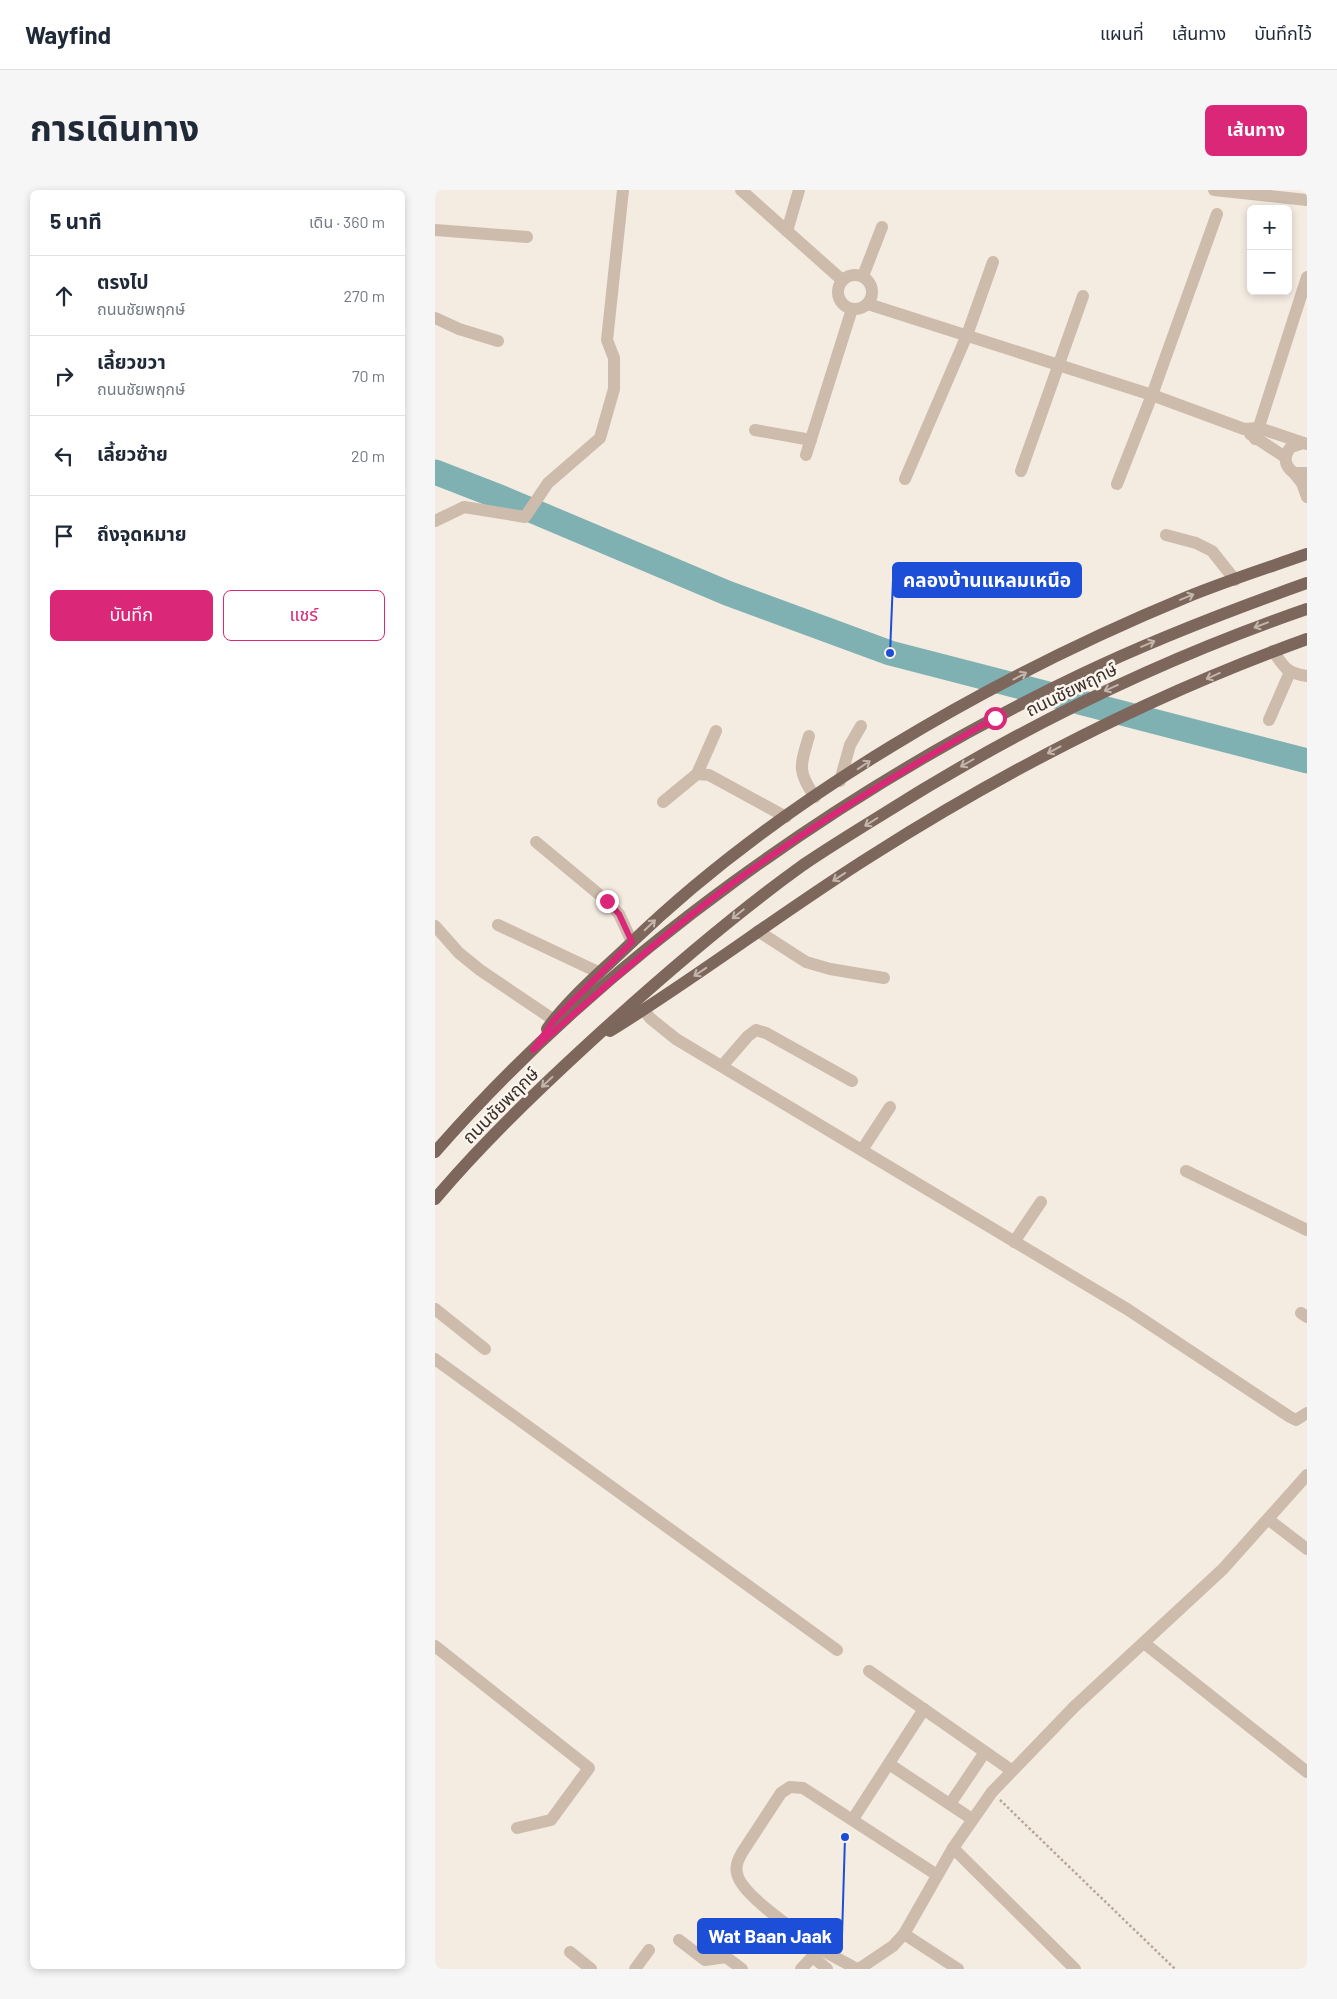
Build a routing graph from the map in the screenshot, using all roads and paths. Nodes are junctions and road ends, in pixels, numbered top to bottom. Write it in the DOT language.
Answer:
graph roads {
  1 [pos="623,190"];
  2 [pos="741,190"];
  3 [pos="799,190"];
  4 [pos="1214,190"];
  5 [pos="1307,200"];
  6 [pos="1217,214"];
  7 [pos="882,226"];
  8 [pos="435,230"];
  9 [pos="787,230"];
  10 [pos="527,237"];
  11 [pos="993,262"];
  12 [pos="863,276"];
  13 [pos="1307,277"];
  14 [pos="842,280"];
  15 [pos="1083,296"];
  16 [pos="868,304"];
  17 [pos="852,309"];
  18 [pos="435,318"];
  19 [pos="967,336"];
  20 [pos="498,341"];
  21 [pos="1058,365"];
  22 [pos="1152,395"];
  23 [pos="755,430"];
  24 [pos="1257,433"];
  25 [pos="811,440"];
  26 [pos="1305,444"];
  27 [pos="806,455"];
  28 [pos="1285,458"];
  29 [pos="1021,470"];
  30 [pos="1301,473"];
  31 [pos="905,479"];
  32 [pos="1117,484"];
  33 [pos="1307,497"];
  34 [pos="435,521"];
  35 [pos="1165,535"];
  36 [pos="1307,554"];
  37 [pos="1235,580"];
  38 [pos="1307,583"];
  39 [pos="1307,609"];
  40 [pos="1307,639"];
  41 [pos="1273,651"];
  42 [pos="1290,672"];
  43 [pos="1307,676"];
  44 [pos="1269,720"];
  45 [pos="861,726"];
  46 [pos="716,731"];
  47 [pos="809,736"];
  48 [pos="697,774"];
  49 [pos="840,781"];
  50 [pos="815,797"];
  51 [pos="663,802"];
  52 [pos="786,817"];
  53 [pos="536,842"];
  54 [pos="498,925"];
  55 [pos="435,926"];
  56 [pos="756,933"];
  57 [pos="632,942"];
  58 [pos="600,973"];
  59 [pos="884,978"];
  60 [pos="643,1010"];
  61 [pos="554,1020"];
  62 [pos="583,1049"];
  63 [pos="533,1050"];
  64 [pos="722,1066"];
  65 [pos="852,1081"];
  66 [pos="891,1107"];
  67 [pos="862,1150"];
  68 [pos="435,1152"];
  69 [pos="1186,1171"];
  70 [pos="435,1198"];
  71 [pos="1041,1202"];
  72 [pos="1307,1230"];
  73 [pos="1013,1242"];
  74 [pos="435,1310"];
  75 [pos="485,1348"];
  76 [pos="435,1359"];
  77 [pos="1307,1413"];
  78 [pos="1307,1475"];
  79 [pos="1269,1520"];
  80 [pos="1307,1549"];
  81 [pos="1143,1643"];
  82 [pos="435,1646"];
  83 [pos="837,1650"];
  84 [pos="869,1671"];
  85 [pos="924,1709"];
  86 [pos="985,1752"];
  87 [pos="889,1764"];
  88 [pos="1011,1770"];
  89 [pos="1307,1772"];
  90 [pos="992,1792"];
  91 [pos="951,1804"];
  92 [pos="853,1819"];
  93 [pos="972,1819"];
  94 [pos="517,1828"];
  95 [pos="953,1848"];
  96 [pos="937,1875"];
  97 [pos="904,1934"];
  98 [pos="679,1940"];
  99 [pos="649,1950"];
  100 [pos="570,1952"];
  101 [pos="816,1952"];
  102 [pos="591,1969"];
  103 [pos="635,1969"];
  104 [pos="742,1969"];
  105 [pos="801,1969"];
  106 [pos="827,1969"];
  107 [pos="858,1969"];
  108 [pos="958,1969"];
  109 [pos="1075,1969"];
  110 [pos="1175,1969"];
  1 -- 34 [label="street"];
  2 -- 9 [label="street"];
  3 -- 9 [label="street"];
  4 -- 5 [label="street"];
  6 -- 22 [label="street"];
  7 -- 12 [label="street"];
  8 -- 10 [label="street"];
  9 -- 14 [label="street"];
  11 -- 19 [label="street"];
  12 -- 14 [label="street"];
  12 -- 16 [label="street"];
  13 -- 24 [label="street"];
  14 -- 17 [label="street"];
  15 -- 21 [label="street"];
  16 -- 17 [label="street"];
  16 -- 19 [label="street"];
  17 -- 25 [label="street"];
  18 -- 20 [label="street"];
  19 -- 21 [label="street"];
  19 -- 31 [label="street"];
  21 -- 22 [label="street"];
  21 -- 29 [label="street"];
  22 -- 24 [label="street"];
  22 -- 32 [label="street"];
  23 -- 25 [label="street"];
  24 -- 26 [label="street"];
  24 -- 28 [label="street"];
  25 -- 27 [label="street"];
  26 -- 28 [label="street"];
  28 -- 30 [label="street"];
  30 -- 33 [label="street"];
  35 -- 37 [label="street"];
  36 -- 37 [label="main road, ถนนชัยพฤกษ์"];
  49 -- 37 [label="main road, ถนนชัยพฤกษ์, one-way"];
  63 -- 38 [label="main road, ถนนชัยพฤกษ์, one-way"];
  39 -- 62 [label="main road, ถนนชัยพฤกษ์, one-way"];
  40 -- 41 [label="main road"];
  41 -- 42 [label="street"];
  41 -- 56 [label="main road, one-way"];
  42 -- 43 [label="street"];
  42 -- 44 [label="street"];
  45 -- 49 [label="street"];
  46 -- 48 [label="street"];
  47 -- 50 [label="street"];
  48 -- 51 [label="street"];
  48 -- 52 [label="street"];
  49 -- 50 [label="main road, ถนนชัยพฤกษ์"];
  50 -- 52 [label="main road, ถนนชัยพฤกษ์"];
  57 -- 52 [label="main road, ถนนชัยพฤกษ์, one-way"];
  53 -- 57 [label="street"];
  54 -- 58 [label="street"];
  55 -- 61 [label="street"];
  56 -- 59 [label="street"];
  56 -- 60 [label="main road, one-way"];
  57 -- 58 [label="main road, ถนนชัยพฤกษ์"];
  58 -- 61 [label="main road, ถนนชัยพฤกษ์"];
  60 -- 62 [label="main road"];
  60 -- 64 [label="street"];
  61 -- 63 [label="main road, ถนนชัยพฤกษ์"];
  62 -- 70 [label="main road, ถนนชัยพฤกษ์, one-way"];
  63 -- 68 [label="main road, ถนนชัยพฤกษ์"];
  64 -- 65 [label="street"];
  64 -- 67 [label="street"];
  66 -- 67 [label="street"];
  67 -- 73 [label="street"];
  69 -- 72 [label="street"];
  71 -- 73 [label="street"];
  73 -- 77 [label="street"];
  74 -- 75 [label="street"];
  76 -- 83 [label="street"];
  78 -- 79 [label="street"];
  79 -- 80 [label="street"];
  79 -- 81 [label="street"];
  81 -- 88 [label="street"];
  81 -- 89 [label="street"];
  82 -- 94 [label="street"];
  84 -- 85 [label="street"];
  85 -- 86 [label="street"];
  85 -- 87 [label="street"];
  86 -- 88 [label="street"];
  86 -- 91 [label="street"];
  87 -- 91 [label="street"];
  87 -- 92 [label="street"];
  88 -- 90 [label="street"];
  90 -- 93 [label="street"];
  90 -- 110 [label="path"];
  91 -- 93 [label="street"];
  92 -- 96 [label="street"];
  92 -- 101 [label="street"];
  93 -- 95 [label="street"];
  95 -- 96 [label="street"];
  95 -- 109 [label="street"];
  96 -- 97 [label="street"];
  97 -- 107 [label="street"];
  97 -- 108 [label="street"];
  98 -- 104 [label="street"];
  99 -- 103 [label="street"];
  100 -- 102 [label="street"];
  101 -- 105 [label="street"];
  101 -- 106 [label="street"];
  101 -- 107 [label="street"];
}
